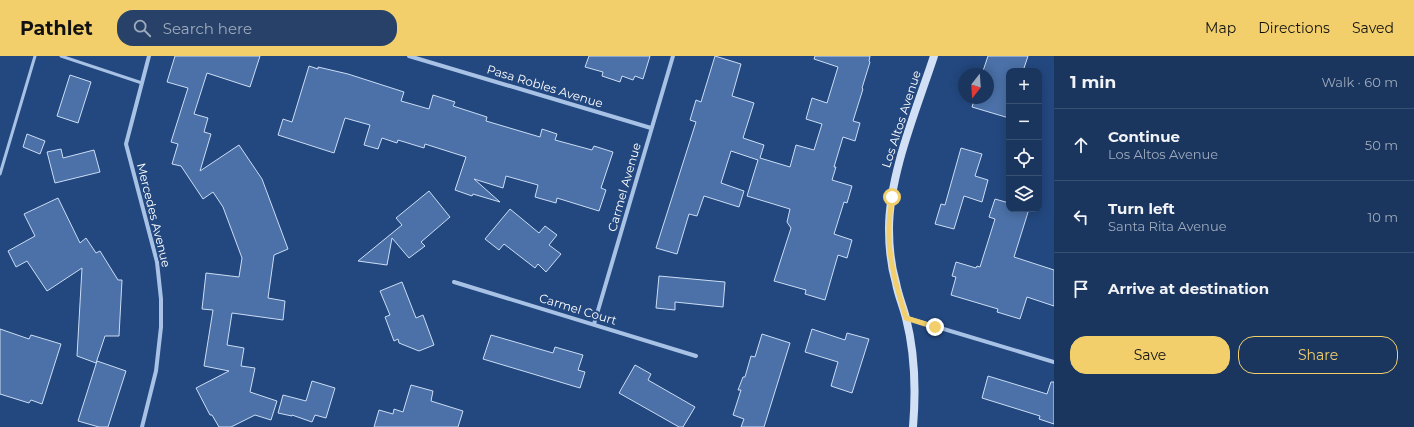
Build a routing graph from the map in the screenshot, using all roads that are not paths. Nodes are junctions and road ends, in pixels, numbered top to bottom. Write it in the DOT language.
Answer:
graph roads {
  1 [pos="35,56"];
  2 [pos="61,56"];
  3 [pos="149,56"];
  4 [pos="410,56"];
  5 [pos="673,56"];
  6 [pos="934,56"];
  7 [pos="142,83"];
  8 [pos="651,128"];
  9 [pos="0,174"];
  10 [pos="454,282"];
  11 [pos="906,318"];
  12 [pos="594,324"];
  13 [pos="696,356"];
  14 [pos="1054,362"];
  15 [pos="142,427"];
  16 [pos="913,427"];
  1 -- 9 [label="lane"];
  2 -- 7 [label="lane"];
  3 -- 7 [label="street, Mercedes Avenue"];
  4 -- 8 [label="street, Pasa Robles Avenue"];
  5 -- 8 [label="street, Carmel Avenue"];
  6 -- 11 [label="street, Los Altos Avenue"];
  7 -- 15 [label="street, Mercedes Avenue"];
  8 -- 12 [label="street, Carmel Avenue"];
  10 -- 12 [label="street, Carmel Court"];
  11 -- 14 [label="street"];
  11 -- 16 [label="street, Los Altos Avenue"];
  12 -- 13 [label="street, Carmel Court"];
}
